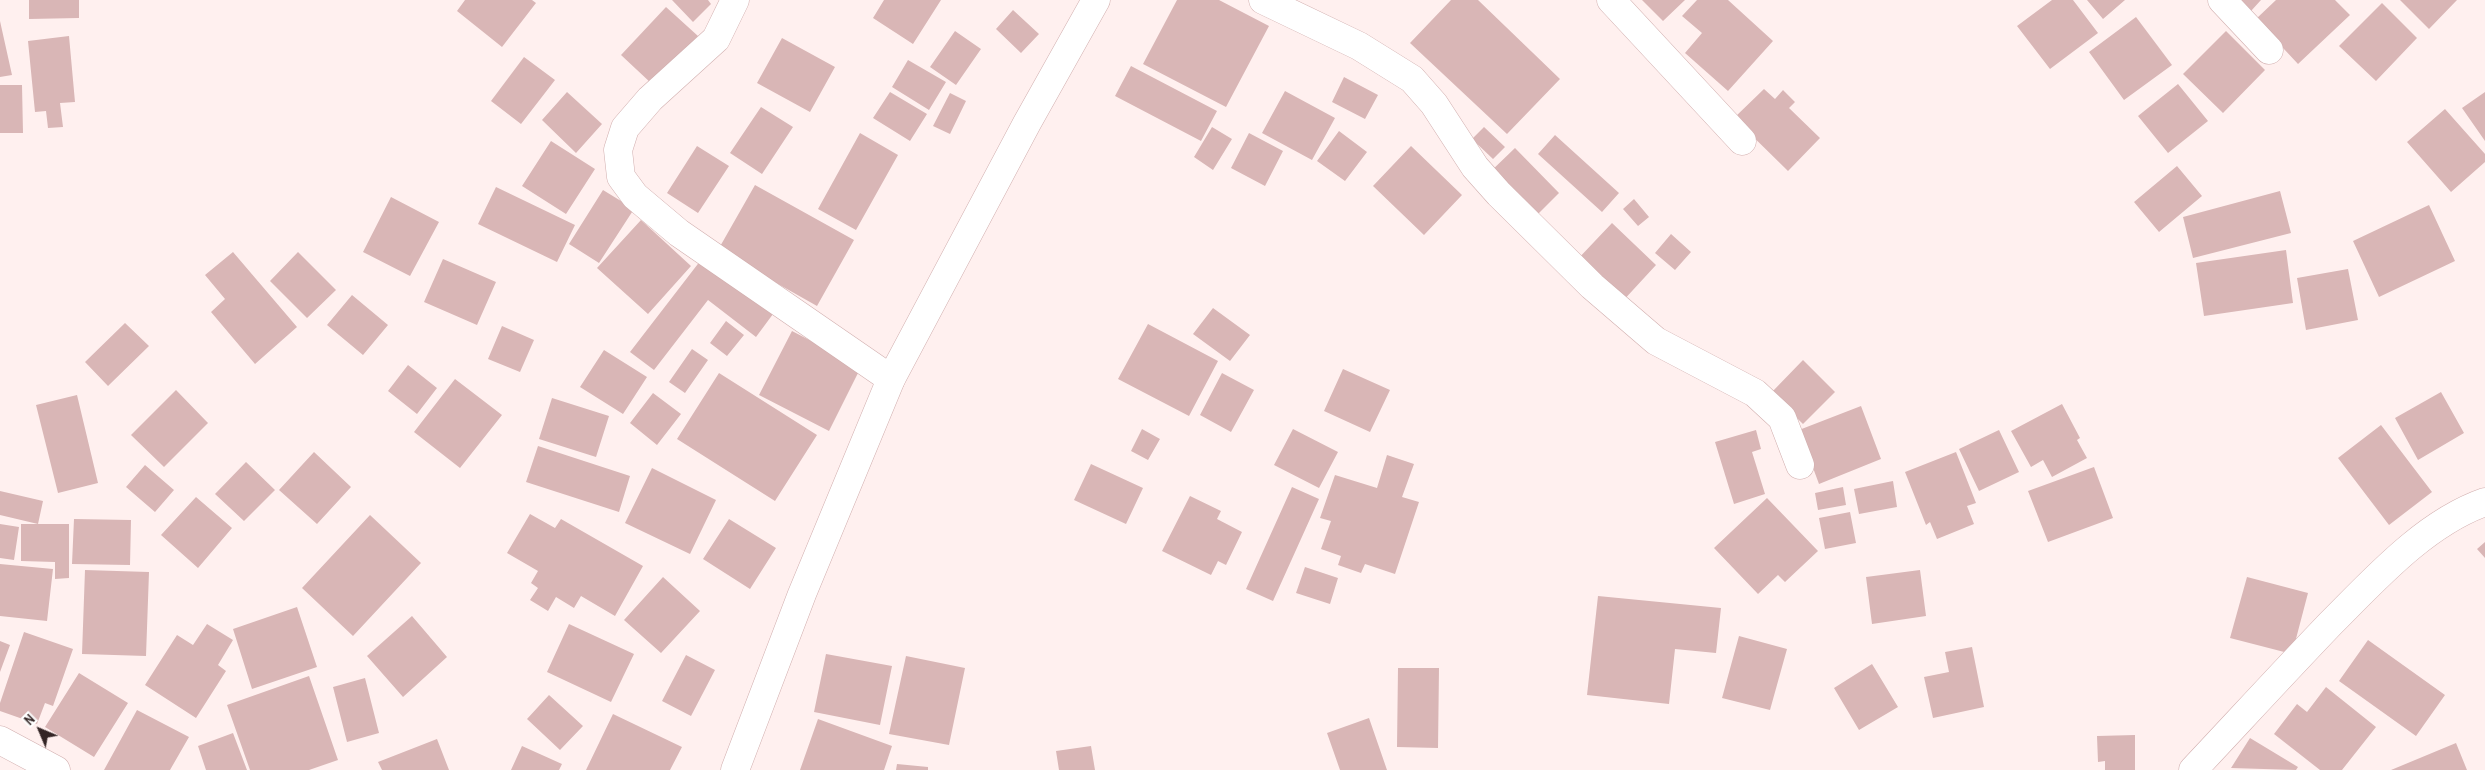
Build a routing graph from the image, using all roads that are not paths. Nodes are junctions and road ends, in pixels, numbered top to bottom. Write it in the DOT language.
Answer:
graph roads {
  1 [pos="735,0"];
  2 [pos="1096,0"];
  3 [pos="1611,0"];
  4 [pos="2222,0"];
  5 [pos="1280,3"];
  6 [pos="2269,50"];
  7 [pos="1742,141"];
  8 [pos="890,379"];
  9 [pos="1800,465"];
  10 [pos="2485,502"];
  11 [pos="0,740"];
  12 [pos="56,770"];
  13 [pos="735,770"];
  14 [pos="2193,770"];
  1 -- 8 [label="street"];
  2 -- 8 [label="street"];
  3 -- 7 [label="street"];
  4 -- 6 [label="street"];
  5 -- 9 [label="street"];
  8 -- 13 [label="street"];
  10 -- 14 [label="street"];
  11 -- 12 [label="street"];
}
